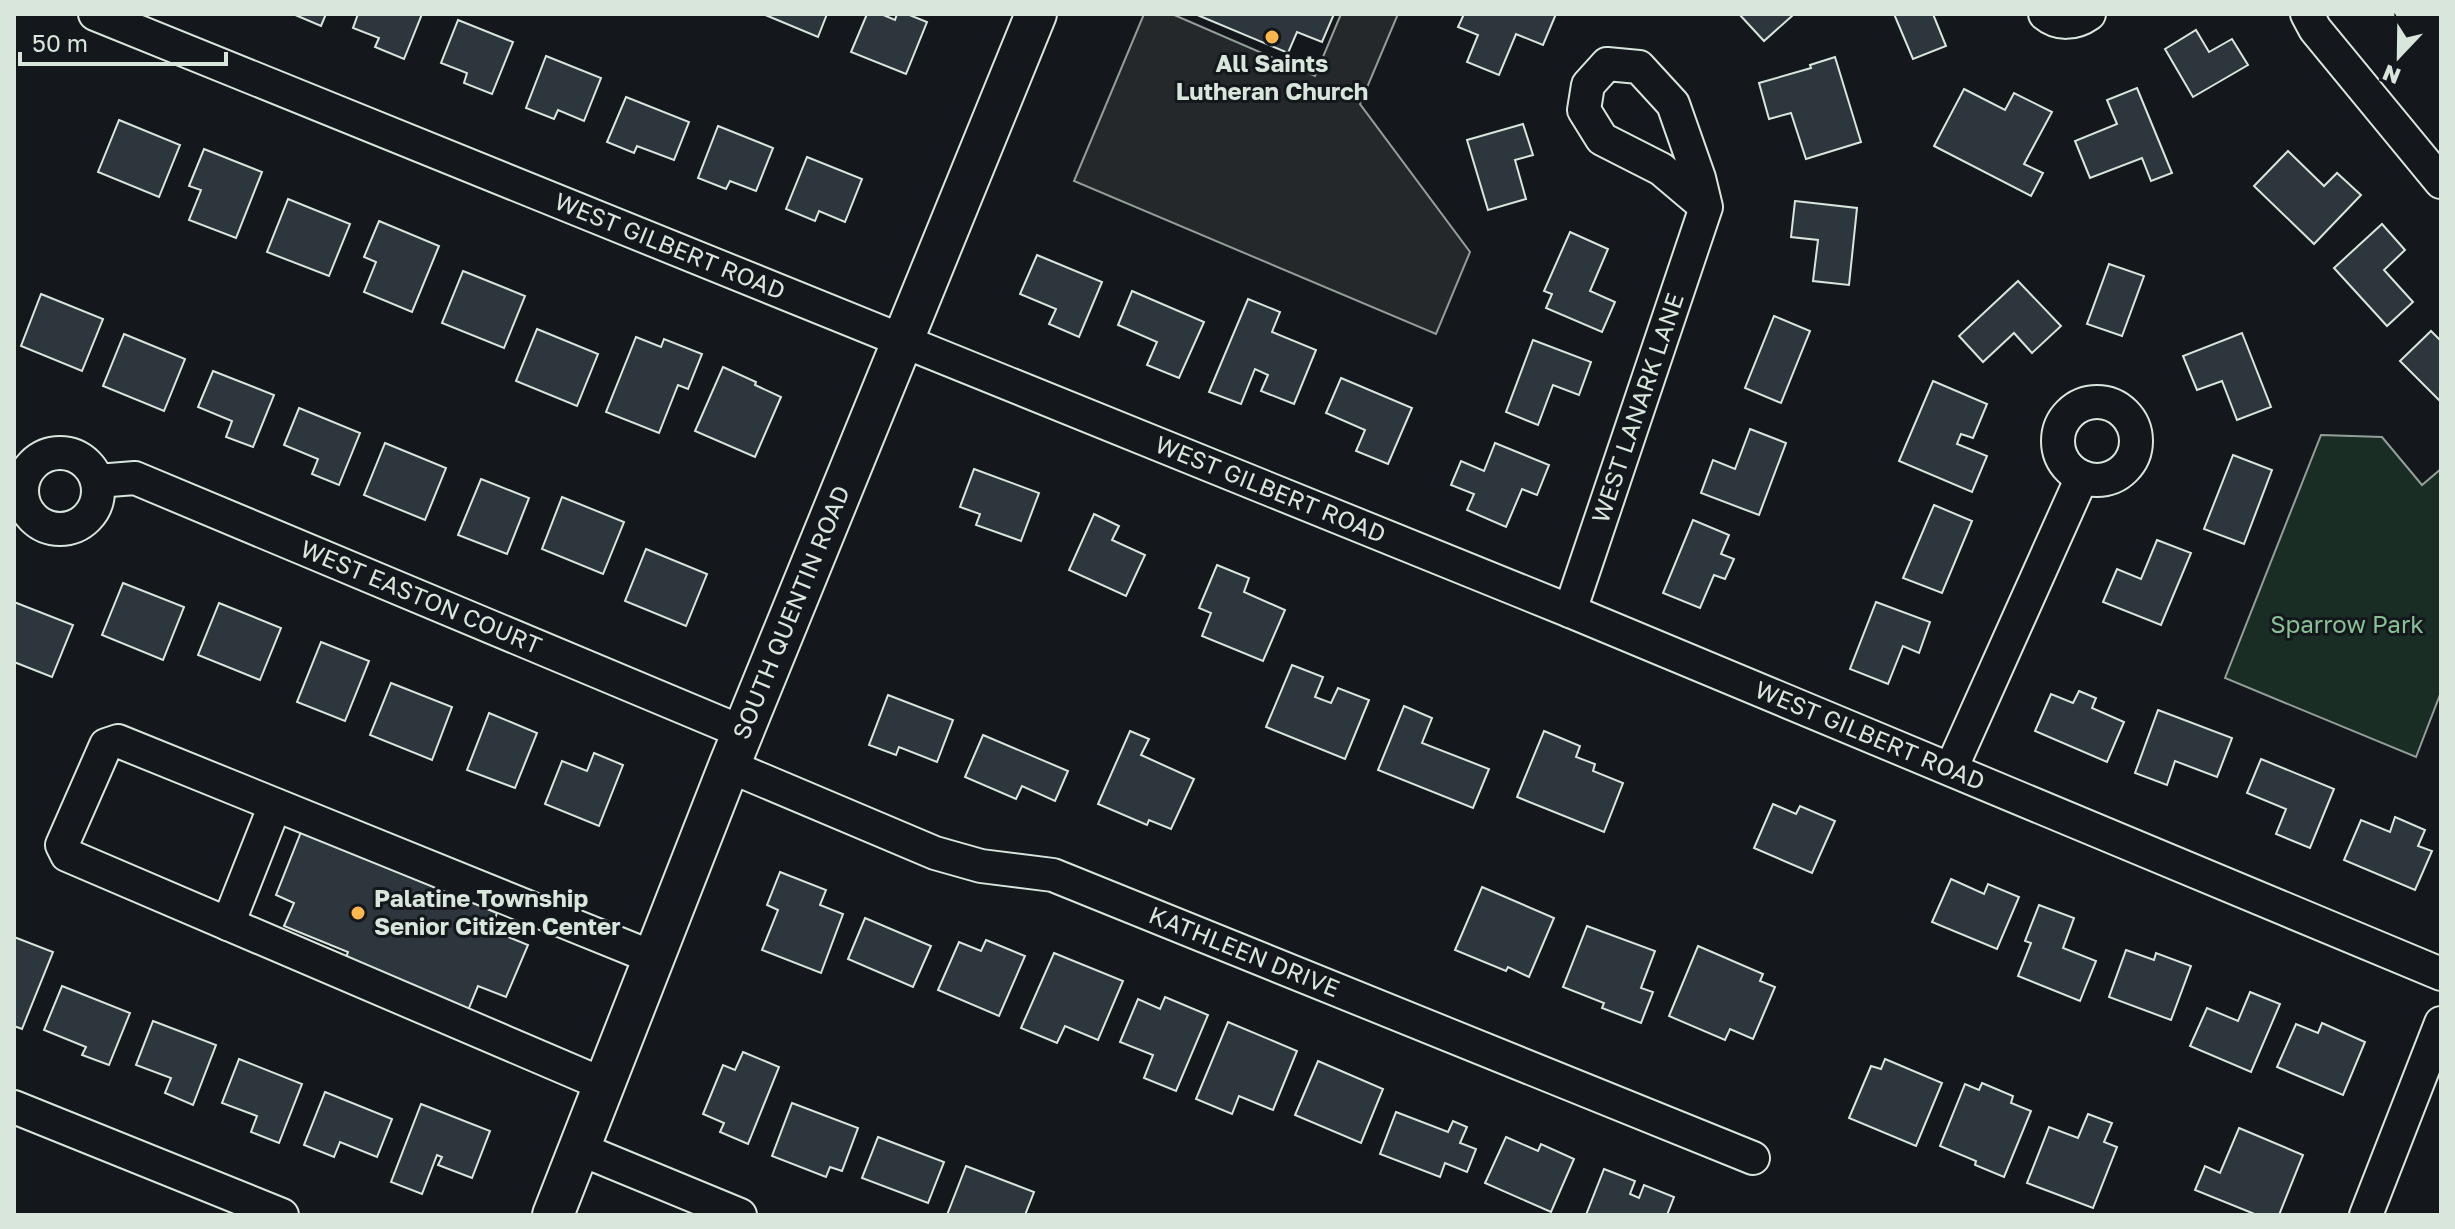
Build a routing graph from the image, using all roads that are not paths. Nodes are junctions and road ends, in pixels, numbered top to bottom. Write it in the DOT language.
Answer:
graph roads {
  1 [pos="95,14"];
  2 [pos="1036,14"];
  3 [pos="2045,14"];
  4 [pos="2089,14"];
  5 [pos="2307,14"];
  6 [pos="2441,182"];
  7 [pos="1706,207"];
  8 [pos="903,340"];
  9 [pos="2082,477"];
  10 [pos="97,481"];
  11 [pos="1570,611"];
  12 [pos="735,749"];
  13 [pos="1951,769"];
  14 [pos="275,805"];
  15 [pos="228,924"];
  16 [pos="654,958"];
  17 [pos="2441,974"];
  18 [pos="2441,1023"];
  19 [pos="605,1085"];
  20 [pos="14,1107"];
  21 [pos="580,1149"];
  22 [pos="1753,1158"];
  23 [pos="282,1215"];
  24 [pos="553,1215"];
  25 [pos="740,1215"];
  26 [pos="2366,1215"];
  1 -- 8 [label="street, WEST GILBERT ROAD"];
  2 -- 8 [label="main road, SOUTH QUENTIN ROAD"];
  3 -- 4 [label="street"];
  5 -- 6 [label="street"];
  7 -- 7 [label="street"];
  7 -- 11 [label="street, WEST LANARK LANE"];
  8 -- 11 [label="street, WEST GILBERT ROAD"];
  8 -- 12 [label="main road, SOUTH QUENTIN ROAD"];
  9 -- 13 [label="street"];
  10 -- 12 [label="street, WEST EASTON COURT"];
  11 -- 13 [label="street, WEST GILBERT ROAD"];
  12 -- 16 [label="main road, SOUTH QUENTIN ROAD"];
  12 -- 22 [label="street, KATHLEEN DRIVE"];
  13 -- 17 [label="street, WEST GILBERT ROAD"];
  14 -- 15 [label="street"];
  14 -- 15 [label="street"];
  14 -- 16 [label="street"];
  15 -- 19 [label="street"];
  16 -- 19 [label="main road, SOUTH QUENTIN ROAD"];
  18 -- 26 [label="street"];
  19 -- 21 [label="main road, SOUTH QUENTIN ROAD"];
  20 -- 23 [label="street"];
  21 -- 24 [label="main road, SOUTH QUENTIN ROAD"];
  21 -- 25 [label="street"];
}
